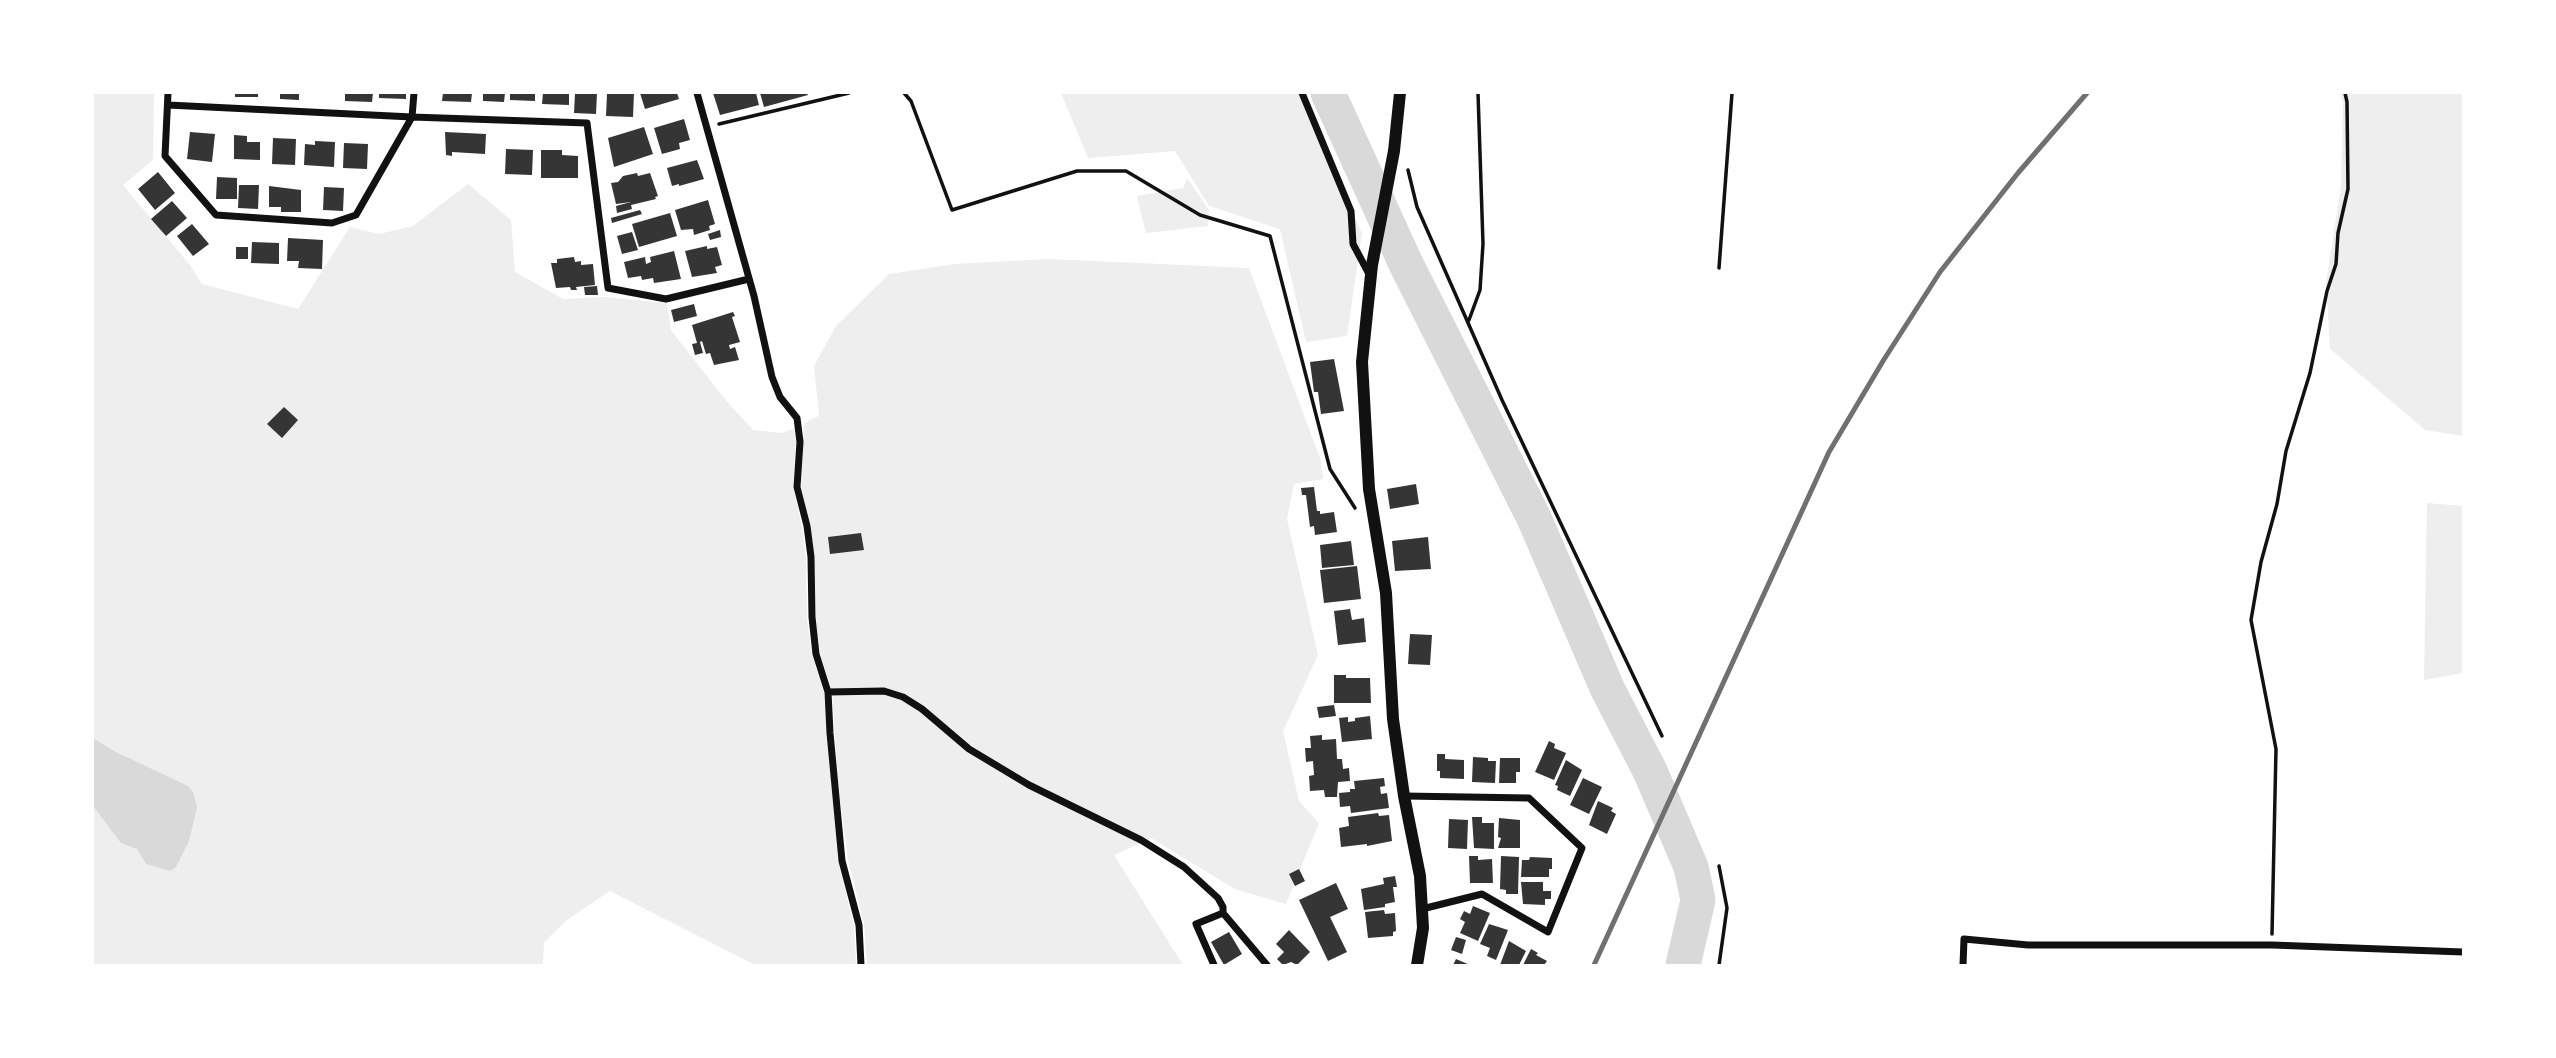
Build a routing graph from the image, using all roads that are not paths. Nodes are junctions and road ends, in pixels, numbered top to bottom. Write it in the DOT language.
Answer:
graph roads {
  1 [pos="168,93"];
  2 [pos="414,93"];
  3 [pos="697,93"];
  4 [pos="1303,93"];
  5 [pos="1399,93"];
  6 [pos="168,105"];
  7 [pos="412,117"];
  8 [pos="1372,272"];
  9 [pos="749,279"];
  10 [pos="828,692"];
  11 [pos="1404,796"];
  12 [pos="1422,909"];
  13 [pos="1223,913"];
  14 [pos="2463,952"];
  15 [pos="861,965"];
  16 [pos="1214,965"];
  17 [pos="1267,965"];
  18 [pos="1417,965"];
  19 [pos="1963,965"];
  1 -- 6 [label="street"];
  2 -- 7 [label="street"];
  3 -- 9 [label="street"];
  4 -- 8 [label="street"];
  5 -- 8 [label="main road"];
  6 -- 7 [label="street"];
  6 -- 7 [label="street"];
  7 -- 9 [label="street"];
  8 -- 11 [label="main road"];
  9 -- 10 [label="street"];
  10 -- 13 [label="street"];
  10 -- 15 [label="street"];
  11 -- 12 [label="main road"];
  11 -- 12 [label="street"];
  12 -- 18 [label="main road"];
  13 -- 16 [label="street"];
  13 -- 17 [label="street"];
  14 -- 19 [label="street"];
}
